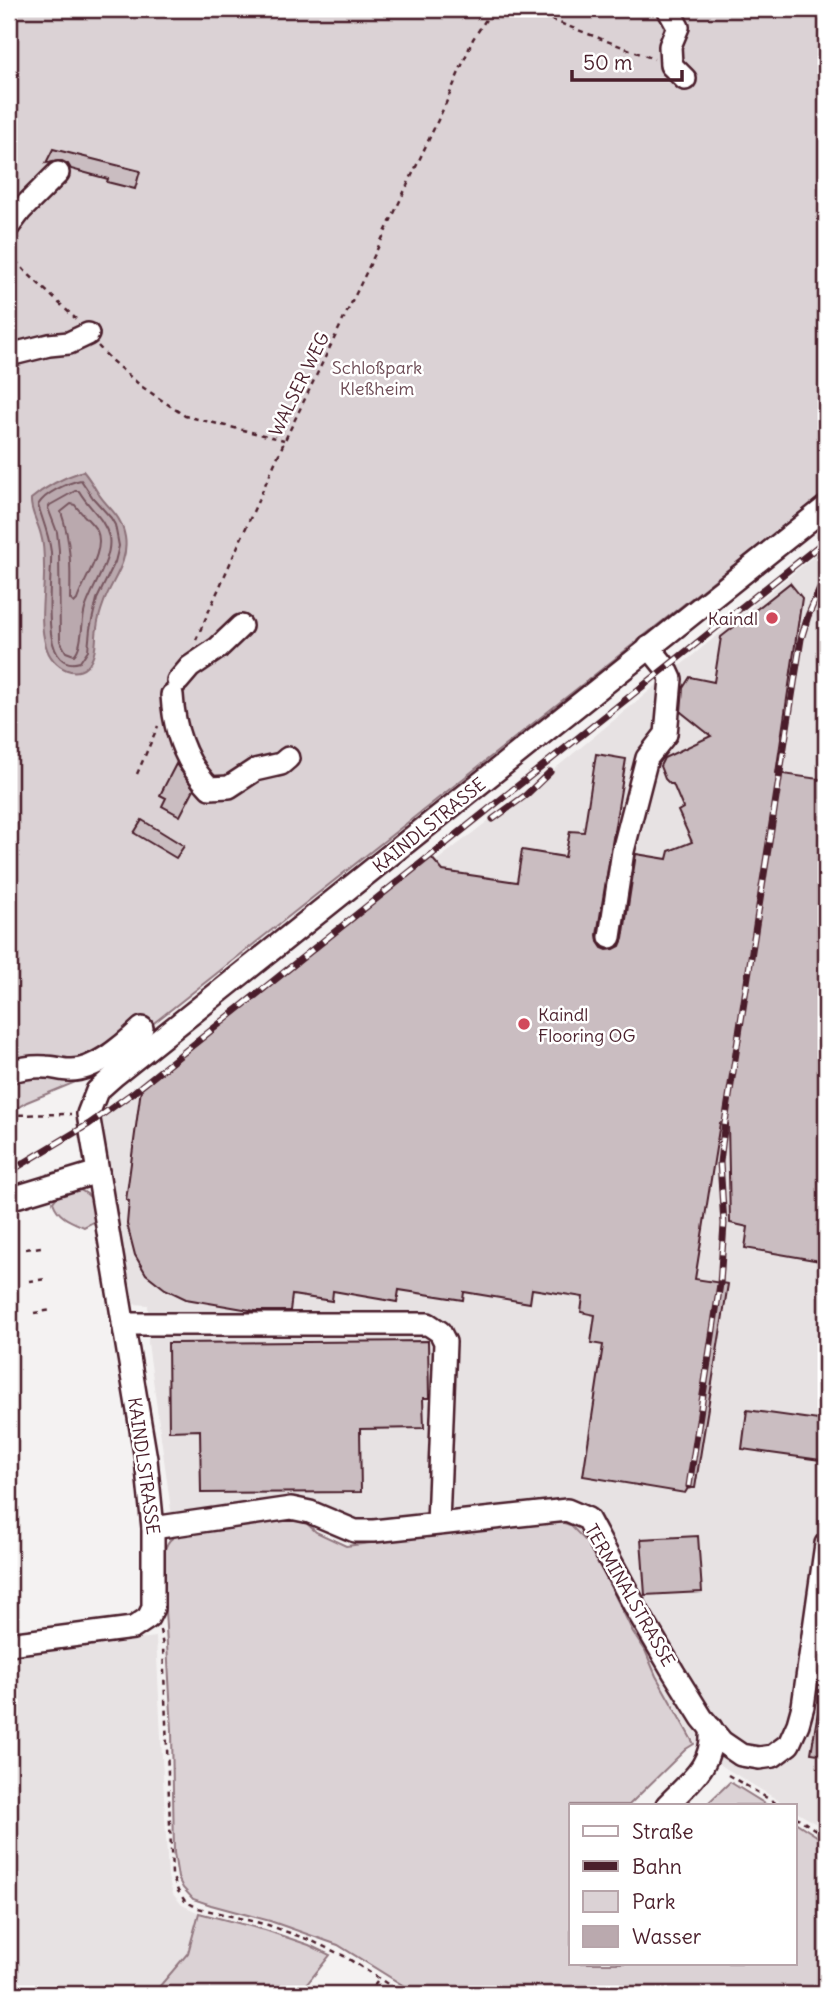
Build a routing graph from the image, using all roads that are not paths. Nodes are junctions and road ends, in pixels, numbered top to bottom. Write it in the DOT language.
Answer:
graph roads {
  1 [pos="668,9"];
  2 [pos="678,72"];
  3 [pos="58,173"];
  4 [pos="9,226"];
  5 [pos="88,334"];
  6 [pos="9,355"];
  7 [pos="826,507"];
  8 [pos="241,626"];
  9 [pos="649,647"];
  10 [pos="288,758"];
  11 [pos="610,937"];
  12 [pos="142,1028"];
  13 [pos="9,1072"];
  14 [pos="98,1171"];
  15 [pos="9,1199"];
  16 [pos="123,1324"];
  17 [pos="438,1523"];
  18 [pos="153,1528"];
  19 [pos="826,1544"];
  20 [pos="9,1644"];
  21 [pos="711,1728"];
  22 [pos="668,1804"];
  1 -- 2 [label="street"];
  3 -- 4 [label="street"];
  5 -- 6 [label="street"];
  7 -- 9 [label="street, KAINDLSTRASSE"];
  8 -- 10 [label="street"];
  9 -- 11 [label="street"];
  9 -- 14 [label="street, KAINDLSTRASSE"];
  12 -- 13 [label="street"];
  14 -- 15 [label="street"];
  14 -- 16 [label="street, KAINDLSTRASSE"];
  16 -- 17 [label="street"];
  16 -- 18 [label="street, KAINDLSTRASSE"];
  17 -- 18 [label="street, TERMINALSTRASSE"];
  17 -- 21 [label="street, TERMINALSTRASSE"];
  18 -- 20 [label="street, KAINDLSTRASSE"];
  19 -- 21 [label="street, TERMINALSTRASSE"];
  21 -- 22 [label="street"];
}
